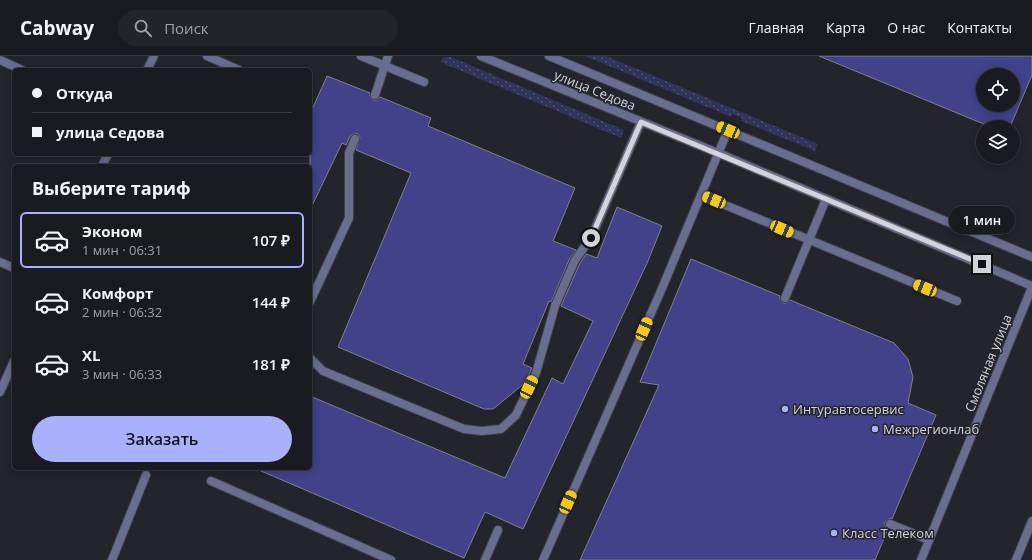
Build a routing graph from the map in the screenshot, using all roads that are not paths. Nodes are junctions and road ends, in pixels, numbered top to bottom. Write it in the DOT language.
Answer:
graph roads {
  1 [pos="154,56"];
  2 [pos="207,56"];
  3 [pos="361,56"];
  4 [pos="388,56"];
  5 [pos="481,56"];
  6 [pos="549,56"];
  7 [pos="0,60"];
  8 [pos="385,66"];
  9 [pos="18,68"];
  10 [pos="147,68"];
  11 [pos="234,68"];
  12 [pos="424,82"];
  13 [pos="375,95"];
  14 [pos="641,122"];
  15 [pos="728,130"];
  16 [pos="355,139"];
  17 [pos="718,154"];
  18 [pos="701,195"];
  19 [pos="826,199"];
  20 [pos="809,240"];
  21 [pos="1032,258"];
  22 [pos="0,262"];
  23 [pos="12,267"];
  24 [pos="1032,287"];
  25 [pos="312,298"];
  26 [pos="784,298"];
  27 [pos="957,301"];
  28 [pos="312,360"];
  29 [pos="12,365"];
  30 [pos="0,392"];
  31 [pos="146,475"];
  32 [pos="211,481"];
  33 [pos="1032,521"];
  34 [pos="890,524"];
  35 [pos="498,530"];
  36 [pos="929,540"];
  37 [pos="112,560"];
  38 [pos="391,560"];
  39 [pos="485,560"];
  40 [pos="543,560"];
  41 [pos="920,560"];
  42 [pos="1016,560"];
  1 -- 10 [label="street"];
  2 -- 11 [label="street"];
  3 -- 8 [label="street"];
  4 -- 8 [label="street"];
  5 -- 14 [label="street, улица Седова"];
  6 -- 15 [label="street, улица Седова"];
  7 -- 9 [label="street"];
  8 -- 12 [label="street"];
  8 -- 13 [label="street"];
  14 -- 17 [label="street, улица Седова"];
  14 -- 28 [label="street"];
  15 -- 17 [label="street"];
  15 -- 21 [label="street, улица Седова"];
  16 -- 25 [label="street"];
  17 -- 18 [label="street"];
  17 -- 19 [label="street, улица Седова"];
  18 -- 20 [label="street"];
  18 -- 40 [label="street"];
  19 -- 20 [label="street"];
  19 -- 24 [label="street, улица Седова"];
  20 -- 26 [label="street"];
  20 -- 27 [label="street"];
  22 -- 23 [label="street"];
  24 -- 36 [label="street, Смоляная улица"];
  29 -- 30 [label="street"];
  31 -- 37 [label="street"];
  32 -- 38 [label="street"];
  33 -- 42 [label="street"];
  34 -- 36 [label="street"];
  35 -- 39 [label="street"];
  36 -- 41 [label="street, Смоляная улица"];
}
